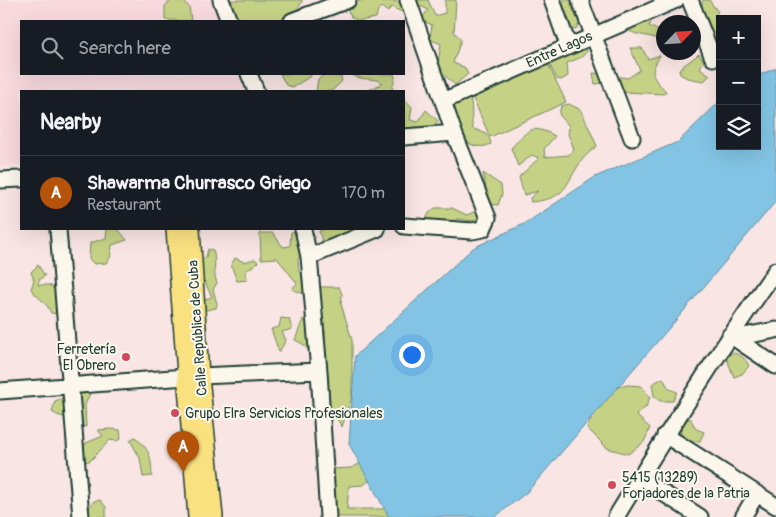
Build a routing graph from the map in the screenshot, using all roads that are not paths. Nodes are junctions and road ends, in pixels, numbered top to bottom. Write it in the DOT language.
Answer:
graph roads {
  1 [pos="222,0"];
  2 [pos="348,0"];
  3 [pos="408,0"];
  4 [pos="552,0"];
  5 [pos="580,0"];
  6 [pos="676,0"];
  7 [pos="690,0"];
  8 [pos="229,20"];
  9 [pos="295,20"];
  10 [pos="593,35"];
  11 [pos="568,45"];
  12 [pos="713,58"];
  13 [pos="249,75"];
  14 [pos="256,90"];
  15 [pos="442,100"];
  16 [pos="454,133"];
  17 [pos="405,137"];
  18 [pos="632,138"];
  19 [pos="20,179"];
  20 [pos="0,180"];
  21 [pos="405,226"];
  22 [pos="58,230"];
  23 [pos="176,230"];
  24 [pos="190,230"];
  25 [pos="303,230"];
  26 [pos="375,230"];
  27 [pos="309,257"];
  28 [pos="776,270"];
  29 [pos="776,330"];
  30 [pos="732,337"];
  31 [pos="776,366"];
  32 [pos="319,371"];
  33 [pos="192,376"];
  34 [pos="71,385"];
  35 [pos="0,391"];
  36 [pos="665,436"];
  37 [pos="640,478"];
  38 [pos="756,495"];
  39 [pos="776,506"];
  40 [pos="81,517"];
  41 [pos="198,517"];
  42 [pos="213,517"];
  43 [pos="328,517"];
  44 [pos="616,517"];
  45 [pos="700,517"];
  46 [pos="743,517"];
  1 -- 8 [label="street"];
  2 -- 9 [label="street"];
  3 -- 15 [label="street"];
  4 -- 11 [label="street"];
  5 -- 10 [label="street"];
  6 -- 10 [label="street, Entre Lagos"];
  7 -- 12 [label="street"];
  10 -- 11 [label="street, Entre Lagos"];
  10 -- 18 [label="street"];
  11 -- 15 [label="street, Entre Lagos"];
  13 -- 14 [label="street"];
  15 -- 16 [label="street"];
  16 -- 17 [label="street"];
  16 -- 21 [label="street"];
  19 -- 20 [label="street"];
  22 -- 34 [label="street"];
  23 -- 33 [label="main road, Calle República de Cuba"];
  24 -- 33 [label="main road, Calle República de Cuba"];
  25 -- 27 [label="street"];
  26 -- 27 [label="street"];
  27 -- 32 [label="street"];
  28 -- 30 [label="street"];
  29 -- 30 [label="street"];
  30 -- 31 [label="street"];
  30 -- 36 [label="street"];
  32 -- 33 [label="street"];
  32 -- 43 [label="street"];
  33 -- 34 [label="street"];
  33 -- 41 [label="main road, Calle República de Cuba"];
  33 -- 42 [label="main road, Calle República de Cuba"];
  34 -- 35 [label="street"];
  34 -- 40 [label="street"];
  36 -- 37 [label="street"];
  36 -- 38 [label="street"];
  37 -- 44 [label="street"];
  37 -- 45 [label="street"];
  38 -- 39 [label="street"];
  38 -- 46 [label="street"];
}
